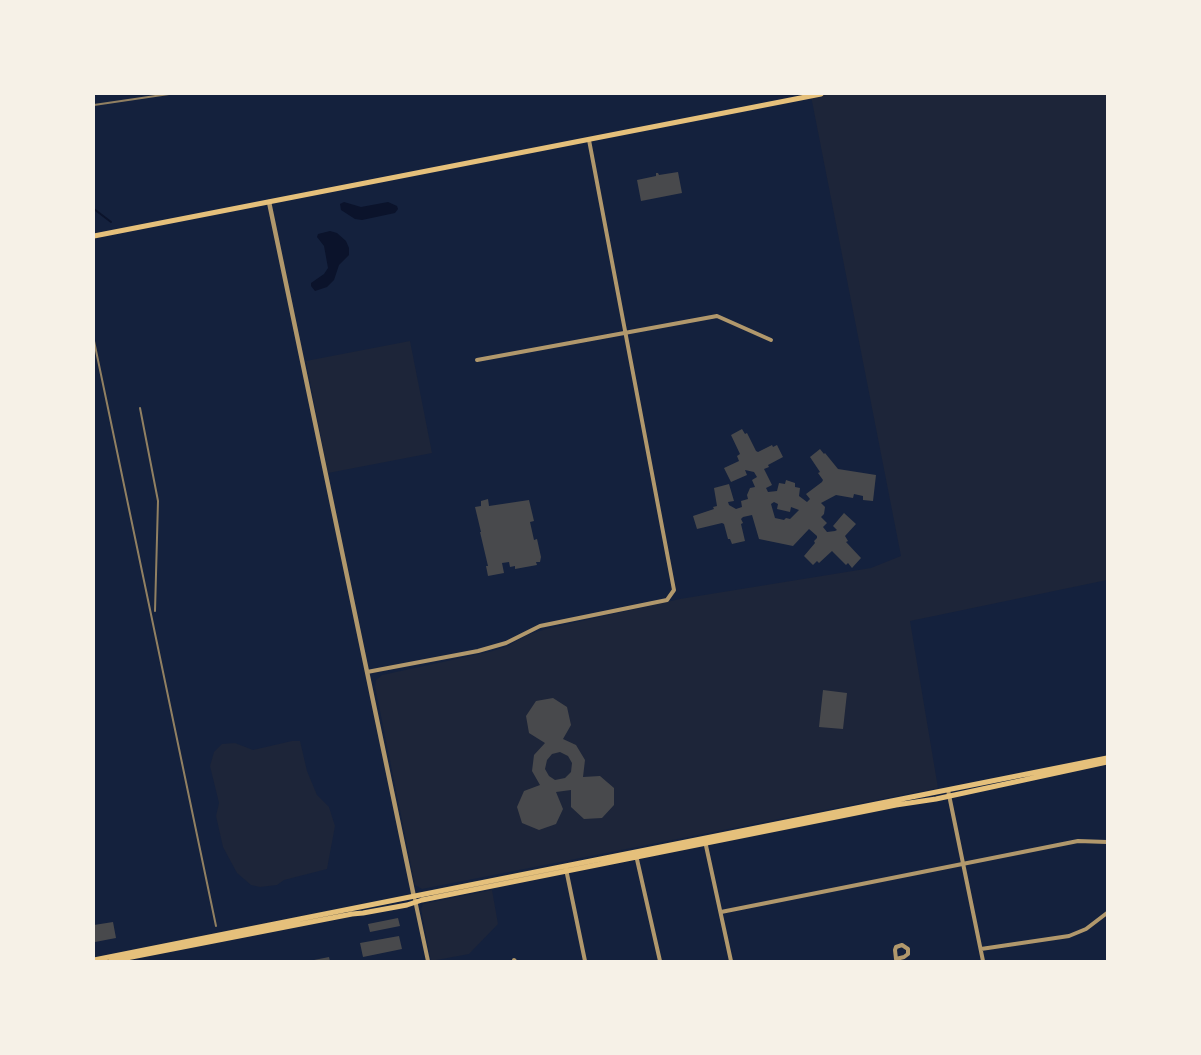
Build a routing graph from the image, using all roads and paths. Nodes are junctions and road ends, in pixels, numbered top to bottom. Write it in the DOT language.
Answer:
graph roads {
  1 [pos="821,94"];
  2 [pos="589,140"];
  3 [pos="270,202"];
  4 [pos="94,236"];
  5 [pos="626,333"];
  6 [pos="771,340"];
  7 [pos="477,360"];
  8 [pos="367,672"];
  9 [pos="1107,758"];
  10 [pos="1107,762"];
  11 [pos="948,793"];
  12 [pos="705,841"];
  13 [pos="1107,842"];
  14 [pos="636,855"];
  15 [pos="964,864"];
  16 [pos="566,869"];
  17 [pos="415,900"];
  18 [pos="720,912"];
  19 [pos="1107,914"];
  20 [pos="981,949"];
  21 [pos="94,960"];
  22 [pos="111,961"];
  23 [pos="428,961"];
  24 [pos="586,961"];
  25 [pos="660,961"];
  26 [pos="732,961"];
  27 [pos="984,961"];
  1 -- 2 [label="main road"];
  2 -- 3 [label="main road"];
  2 -- 5 [label="street"];
  3 -- 4 [label="main road"];
  3 -- 8 [label="street"];
  5 -- 6 [label="street"];
  5 -- 7 [label="street"];
  5 -- 8 [label="street"];
  8 -- 17 [label="street"];
  9 -- 11 [label="main road"];
  10 -- 11 [label="main road"];
  11 -- 12 [label="main road"];
  11 -- 15 [label="street"];
  12 -- 14 [label="main road"];
  12 -- 18 [label="street"];
  13 -- 15 [label="street"];
  14 -- 16 [label="main road"];
  14 -- 25 [label="street"];
  15 -- 18 [label="street"];
  15 -- 20 [label="street"];
  16 -- 17 [label="main road"];
  16 -- 24 [label="street"];
  17 -- 21 [label="main road"];
  17 -- 22 [label="main road"];
  17 -- 23 [label="street"];
  18 -- 26 [label="street"];
  19 -- 20 [label="street"];
  20 -- 27 [label="street"];
}
